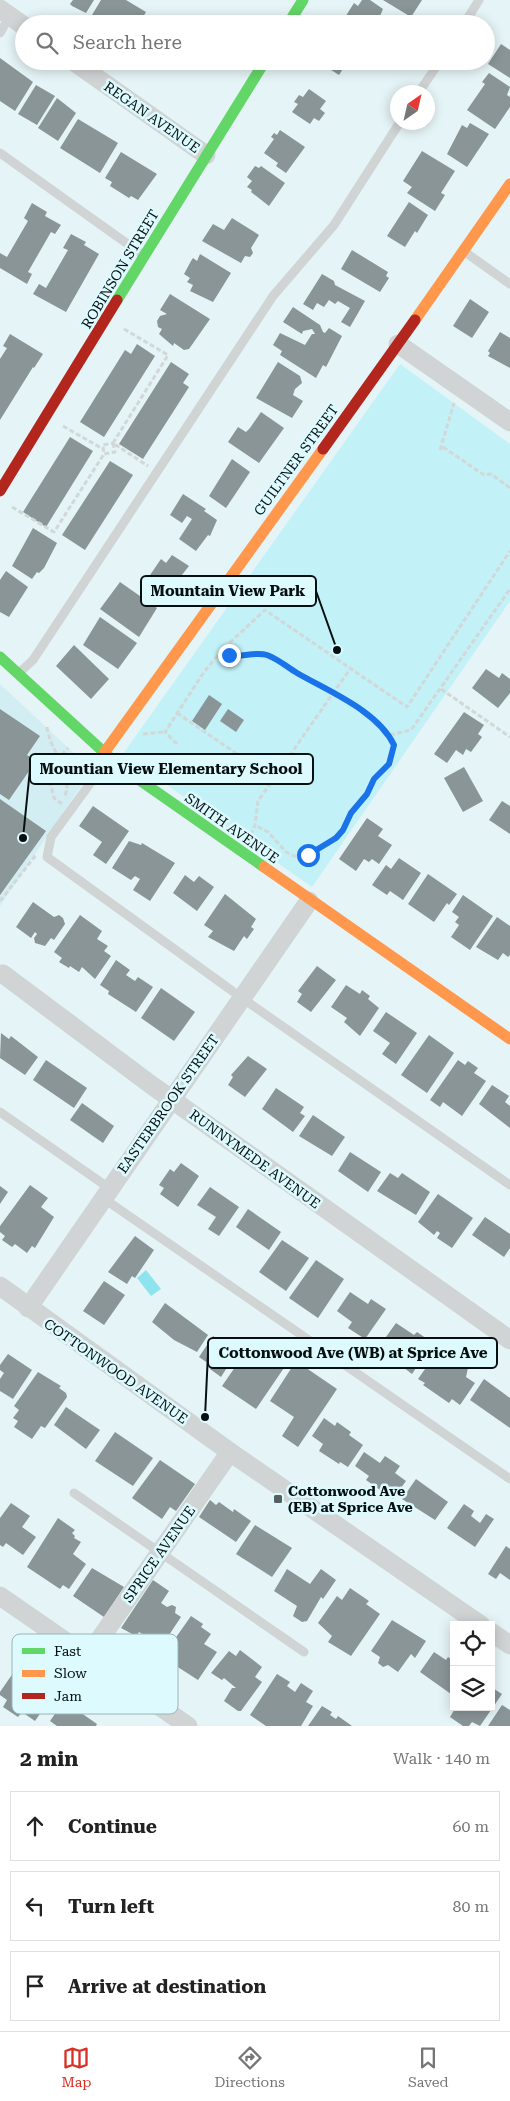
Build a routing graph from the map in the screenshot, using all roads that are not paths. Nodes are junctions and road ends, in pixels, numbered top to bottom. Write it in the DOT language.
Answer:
graph roads {
  1 [pos="303,0"];
  2 [pos="479,0"];
  3 [pos="294,15"];
  4 [pos="470,15"];
  5 [pos="11,17"];
  6 [pos="0,33"];
  7 [pos="86,70"];
  8 [pos="259,70"];
  9 [pos="434,70"];
  10 [pos="425,85"];
  11 [pos="395,130"];
  12 [pos="0,153"];
  13 [pos="206,155"];
  14 [pos="510,184"];
  15 [pos="463,251"];
  16 [pos="145,257"];
  17 [pos="510,284"];
  18 [pos="398,344"];
  19 [pos="510,422"];
  20 [pos="0,491"];
  21 [pos="0,657"];
  22 [pos="18,674"];
  23 [pos="107,755"];
  24 [pos="309,901"];
  25 [pos="3,974"];
  26 [pos="242,998"];
  27 [pos="510,1039"];
  28 [pos="171,1099"];
  29 [pos="0,1112"];
  30 [pos="510,1185"];
  31 [pos="106,1193"];
  32 [pos="0,1286"];
  33 [pos="28,1308"];
  34 [pos="510,1340"];
  35 [pos="230,1452"];
  36 [pos="510,1479"];
  37 [pos="74,1493"];
  38 [pos="160,1552"];
  39 [pos="0,1596"];
  40 [pos="475,1621"];
  41 [pos="56,1634"];
  42 [pos="103,1634"];
  43 [pos="495,1635"];
  44 [pos="510,1645"];
  45 [pos="304,1652"];
  46 [pos="171,1714"];
  47 [pos="188,1726"];
  1 -- 3 [label="street"];
  2 -- 4 [label="lane"];
  5 -- 6 [label="lane"];
  7 -- 13 [label="street, REGAN AVENUE"];
  8 -- 13 [label="street, ROBINSON STREET"];
  9 -- 10 [label="lane"];
  11 -- 22 [label="lane"];
  12 -- 16 [label="lane"];
  13 -- 16 [label="street, ROBINSON STREET"];
  14 -- 15 [label="street, GUILTNER STREET"];
  15 -- 17 [label="lane"];
  15 -- 18 [label="street, GUILTNER STREET"];
  16 -- 20 [label="street, ROBINSON STREET"];
  18 -- 19 [label="street"];
  18 -- 23 [label="street, GUILTNER STREET"];
  21 -- 22 [label="street, SMITH AVENUE"];
  22 -- 23 [label="street, SMITH AVENUE"];
  23 -- 24 [label="street, SMITH AVENUE"];
  23 -- 26 [label="lane"];
  24 -- 26 [label="street, EASTERBROOK STREET"];
  24 -- 27 [label="street, SMITH AVENUE"];
  25 -- 28 [label="street, RUNNYMEDE AVENUE"];
  26 -- 28 [label="street, EASTERBROOK STREET"];
  26 -- 30 [label="lane"];
  28 -- 31 [label="street, EASTERBROOK STREET"];
  28 -- 34 [label="street, RUNNYMEDE AVENUE"];
  29 -- 31 [label="lane"];
  31 -- 33 [label="street, EASTERBROOK STREET"];
  31 -- 36 [label="lane"];
  32 -- 33 [label="street, COTTONWOOD AVENUE"];
  33 -- 35 [label="street, COTTONWOOD AVENUE"];
  35 -- 38 [label="street, SPRICE AVENUE"];
  35 -- 40 [label="street, COTTONWOOD AVENUE"];
  37 -- 38 [label="lane"];
  38 -- 42 [label="street, SPRICE AVENUE"];
  38 -- 45 [label="lane"];
  39 -- 41 [label="street"];
  43 -- 44 [label="street"];
  46 -- 47 [label="street"];
}
